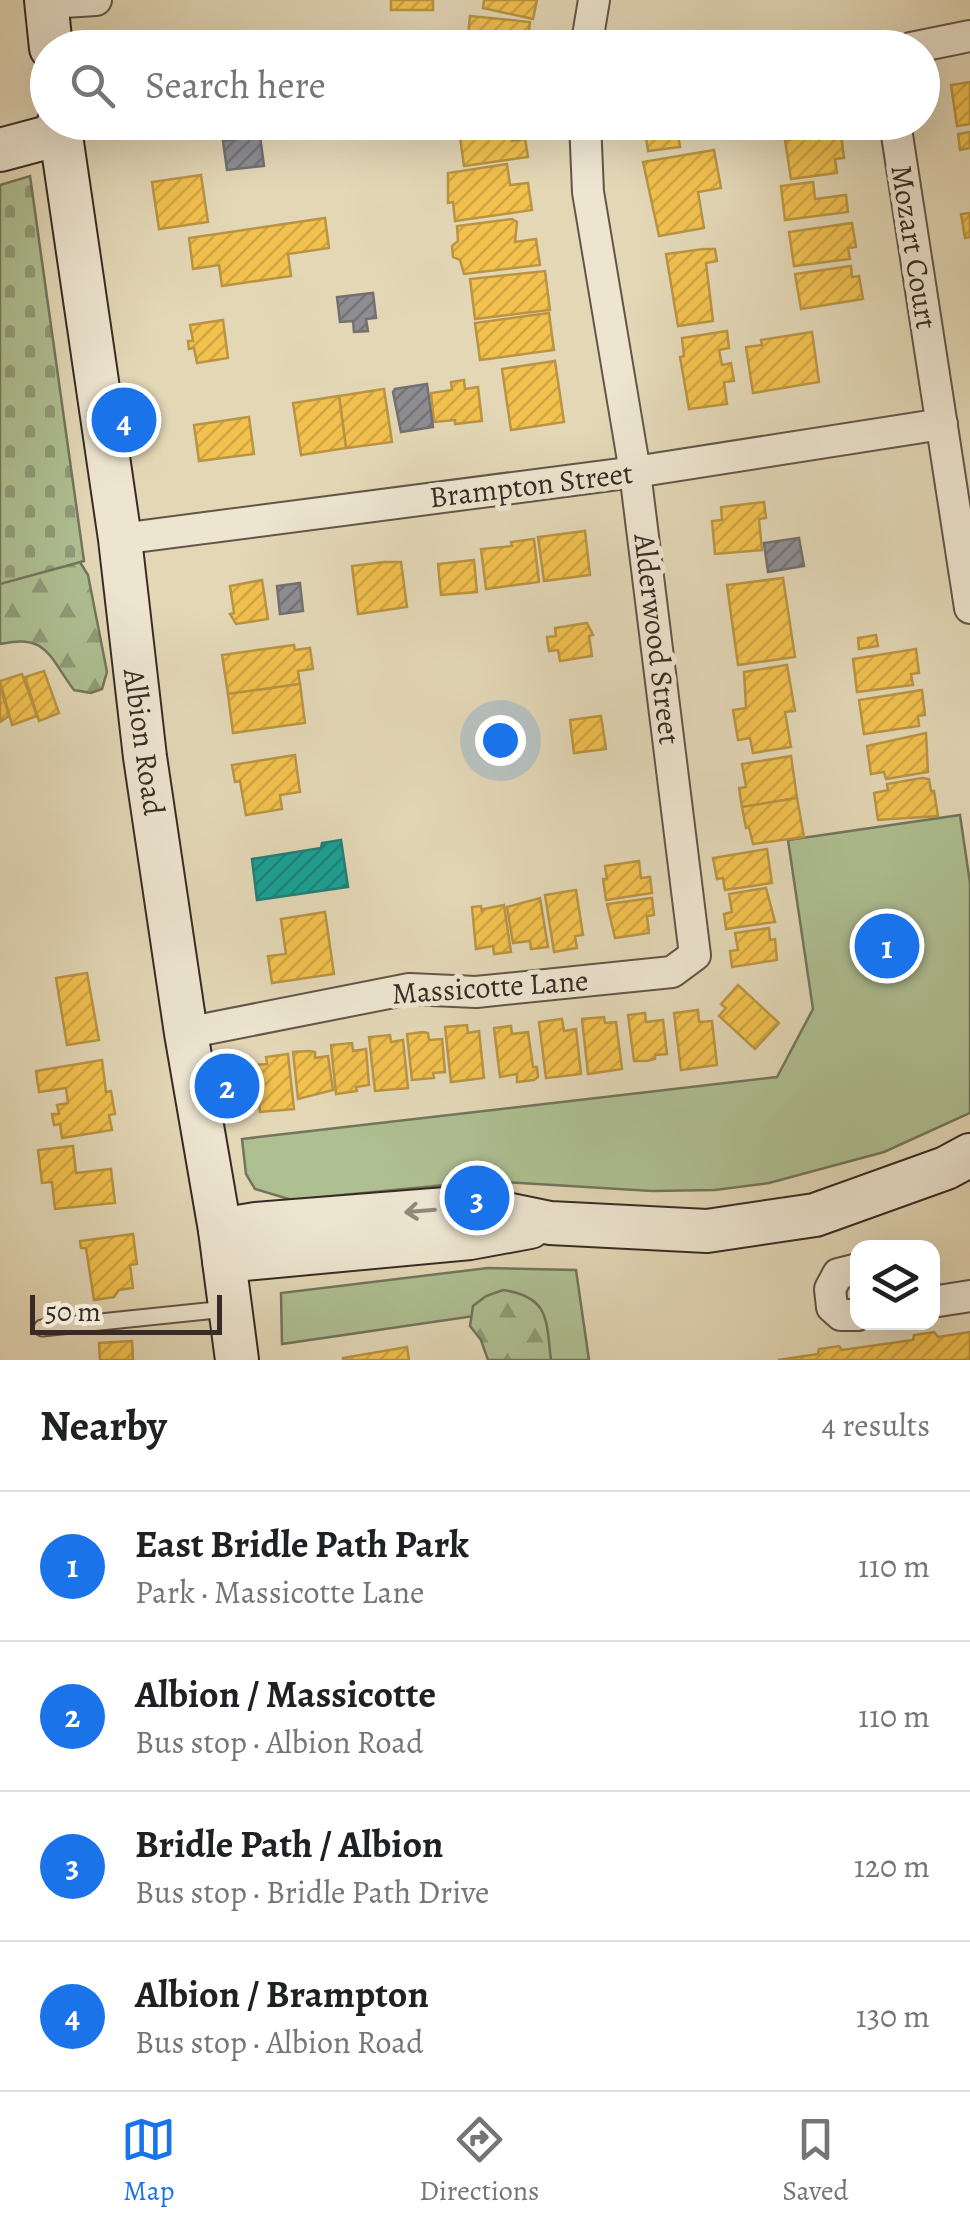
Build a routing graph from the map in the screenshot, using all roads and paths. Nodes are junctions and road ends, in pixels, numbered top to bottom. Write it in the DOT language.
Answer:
graph roads {
  1 [pos="96,0"];
  2 [pos="594,0"];
  3 [pos="46,2"];
  4 [pos="50,30"];
  5 [pos="589,30"];
  6 [pos="970,36"];
  7 [pos="940,42"];
  8 [pos="30,139"];
  9 [pos="62,140"];
  10 [pos="586,140"];
  11 [pos="898,140"];
  12 [pos="0,150"];
  13 [pos="942,424"];
  14 [pos="635,472"];
  15 [pos="120,539"];
  16 [pos="970,608"];
  17 [pos="685,859"];
  18 [pos="186,1033"];
  19 [pos="970,1155"];
  20 [pos="222,1246"];
  21 [pos="850,1272"];
  22 [pos="970,1296"];
  23 [pos="940,1301"];
  24 [pos="230,1309"];
  25 [pos="850,1315"];
  26 [pos="42,1328"];
  27 [pos="237,1360"];
  1 -- 3 [label="street"];
  2 -- 5 [label="street"];
  3 -- 4 [label="street"];
  6 -- 7 [label="street"];
  8 -- 12 [label="street"];
  9 -- 15 [label="street, Albion Road"];
  10 -- 14 [label="street, Alderwood Street"];
  11 -- 13 [label="street, Mozart Court"];
  13 -- 14 [label="street, Brampton Street"];
  13 -- 16 [label="street, Mozart Court"];
  14 -- 15 [label="street, Brampton Street"];
  14 -- 17 [label="street, Alderwood Street"];
  15 -- 18 [label="street, Albion Road"];
  17 -- 18 [label="street, Massicotte Lane"];
  18 -- 20 [label="street, Albion Road"];
  19 -- 20 [label="street"];
  20 -- 24 [label="street, Albion Road"];
  21 -- 25 [label="street"];
  22 -- 23 [label="street"];
  24 -- 26 [label="lane"];
  24 -- 27 [label="street, Albion Road"];
}
